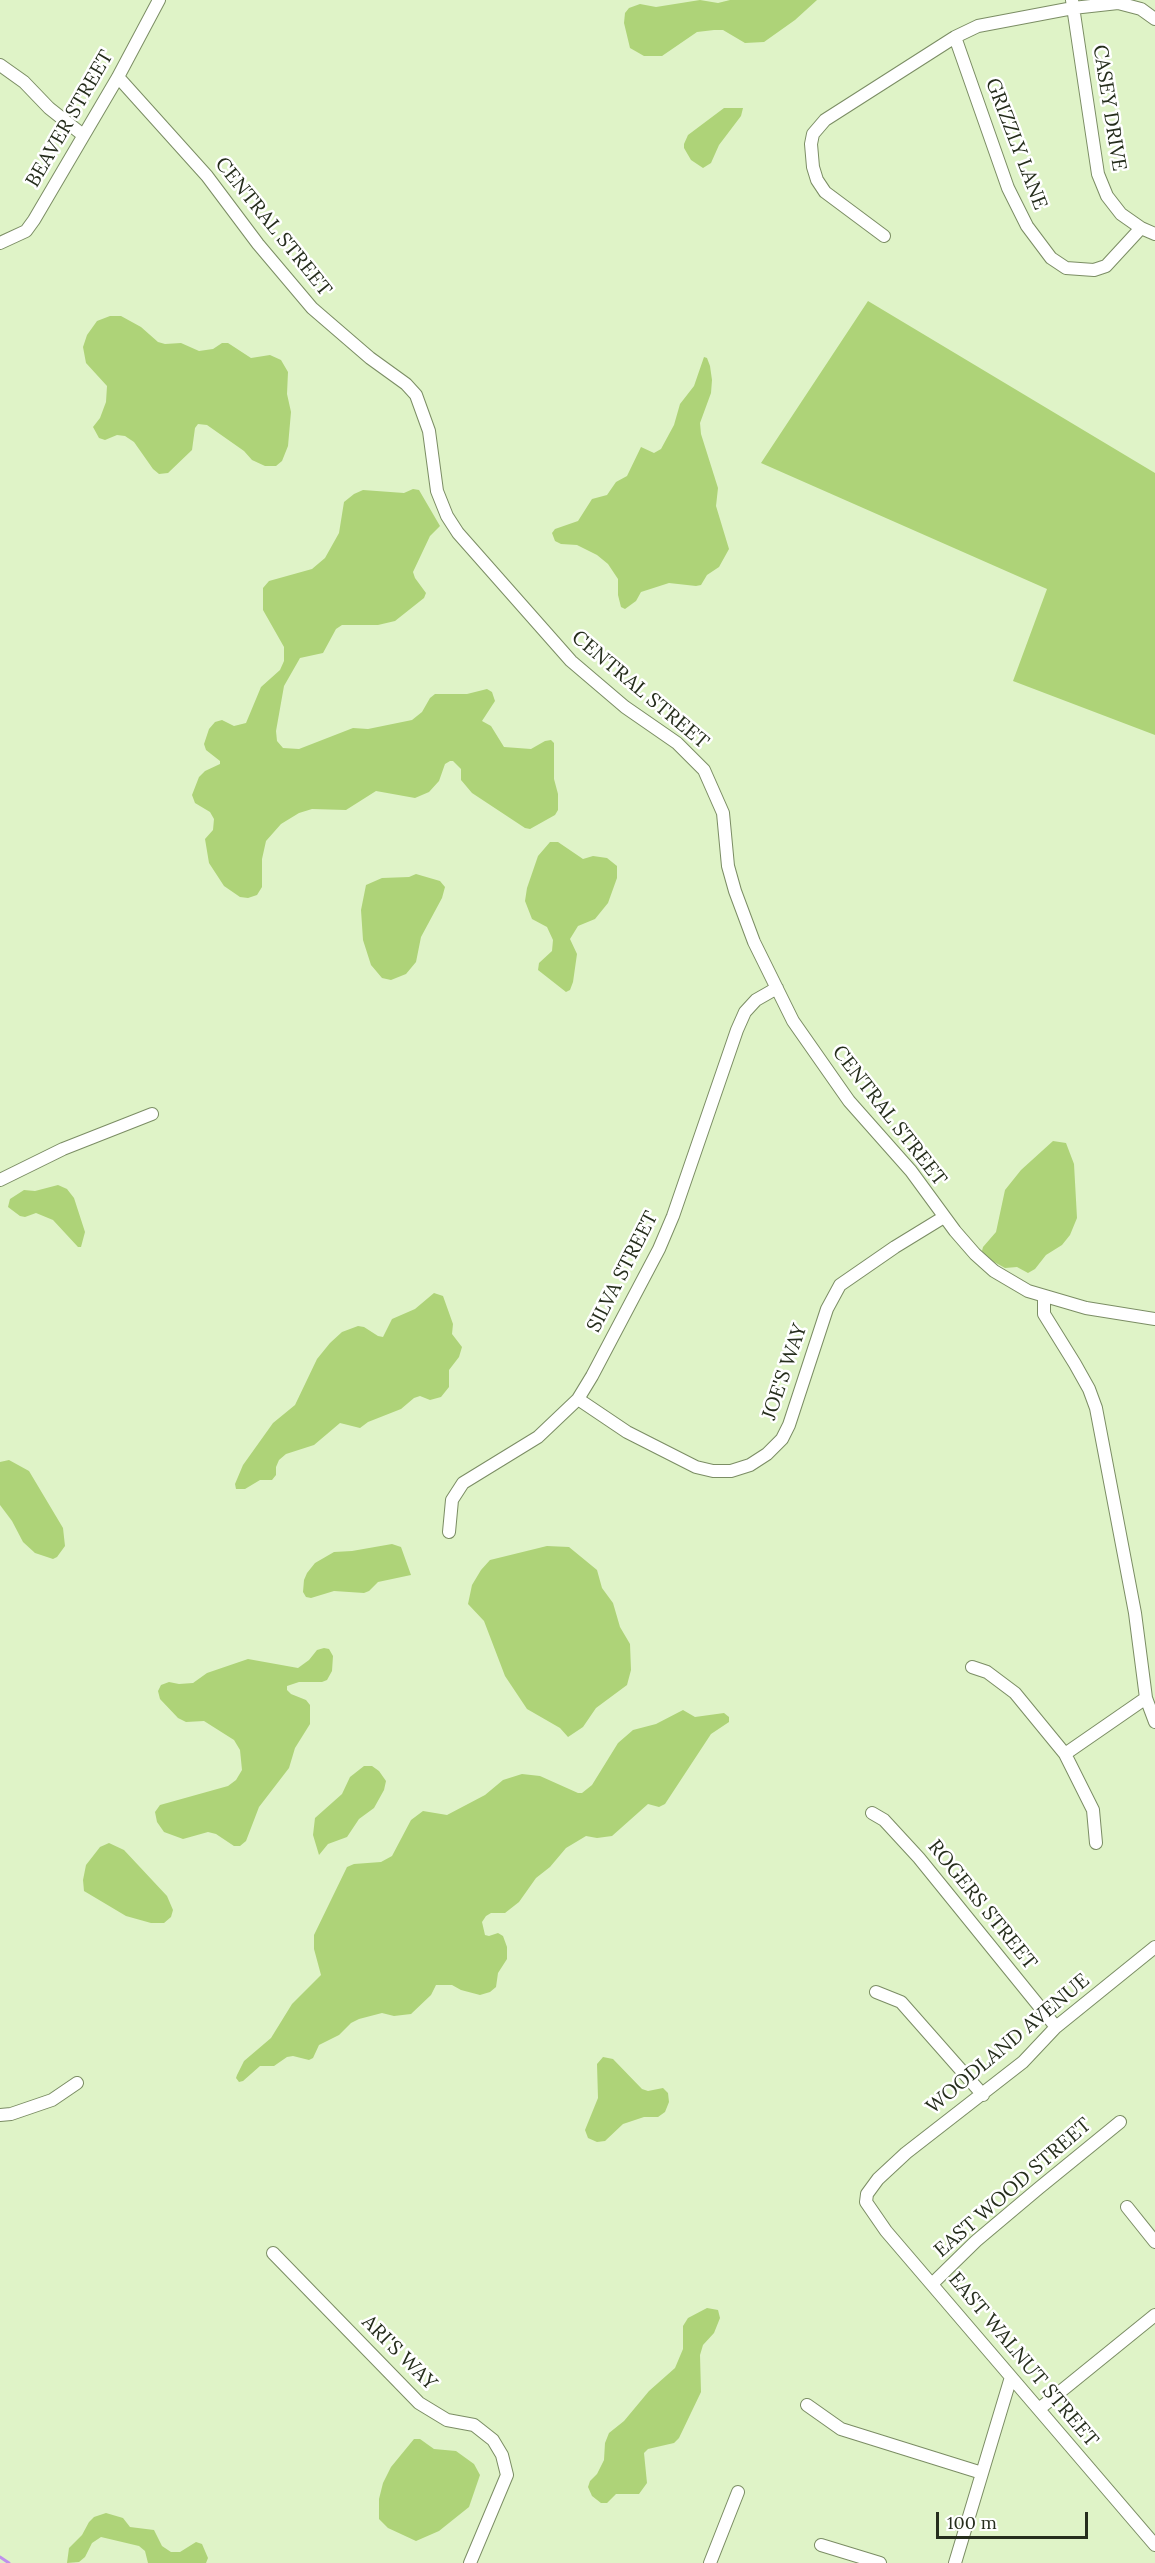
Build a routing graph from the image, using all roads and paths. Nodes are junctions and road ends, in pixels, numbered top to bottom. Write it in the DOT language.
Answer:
graph roads {
  1 [pos="159,0"];
  2 [pos="1072,4"];
  3 [pos="1155,19"];
  4 [pos="955,37"];
  5 [pos="0,65"];
  6 [pos="118,77"];
  7 [pos="83,135"];
  8 [pos="1141,228"];
  9 [pos="1155,234"];
  10 [pos="884,236"];
  11 [pos="0,243"];
  12 [pos="777,988"];
  13 [pos="152,1113"];
  14 [pos="0,1180"];
  15 [pos="944,1217"];
  16 [pos="1044,1297"];
  17 [pos="1155,1319"];
  18 [pos="578,1399"];
  19 [pos="449,1532"];
  20 [pos="972,1667"];
  21 [pos="1146,1698"];
  22 [pos="1155,1722"];
  23 [pos="1065,1755"];
  24 [pos="872,1813"];
  25 [pos="1096,1843"];
  26 [pos="1155,1947"];
  27 [pos="876,1992"];
  28 [pos="1056,2027"];
  29 [pos="77,2082"];
  30 [pos="983,2095"];
  31 [pos="0,2115"];
  32 [pos="1120,2122"];
  33 [pos="866,2199"];
  34 [pos="1127,2207"];
  35 [pos="1155,2242"];
  36 [pos="273,2253"];
  37 [pos="932,2284"];
  38 [pos="1155,2315"];
  39 [pos="1011,2377"];
  40 [pos="807,2405"];
  41 [pos="1039,2409"];
  42 [pos="982,2473"];
  43 [pos="738,2492"];
  44 [pos="1155,2545"];
  45 [pos="821,2546"];
  46 [pos="470,2563"];
  47 [pos="710,2563"];
  48 [pos="880,2563"];
  49 [pos="955,2563"];
  1 -- 6 [label="street, BEAVER STREET"];
  2 -- 3 [label="street"];
  2 -- 4 [label="street"];
  2 -- 8 [label="street, CASEY DRIVE"];
  4 -- 8 [label="street, GRIZZLY LANE"];
  4 -- 10 [label="street"];
  5 -- 7 [label="street"];
  6 -- 7 [label="street, BEAVER STREET"];
  6 -- 12 [label="street, CENTRAL STREET"];
  7 -- 11 [label="street, BEAVER STREET"];
  8 -- 9 [label="street, CASEY DRIVE"];
  12 -- 15 [label="street, CENTRAL STREET"];
  12 -- 18 [label="street, SILVA STREET"];
  13 -- 14 [label="street"];
  15 -- 16 [label="street, CENTRAL STREET"];
  15 -- 18 [label="street, JOE'S WAY"];
  16 -- 17 [label="street, CENTRAL STREET"];
  16 -- 21 [label="street"];
  18 -- 19 [label="street, SILVA STREET"];
  20 -- 23 [label="street"];
  21 -- 22 [label="street"];
  21 -- 23 [label="street"];
  23 -- 25 [label="street"];
  24 -- 28 [label="street, ROGERS STREET"];
  26 -- 28 [label="street, WOODLAND AVENUE"];
  27 -- 30 [label="street"];
  28 -- 30 [label="street, WOODLAND AVENUE"];
  29 -- 31 [label="street"];
  30 -- 33 [label="street, WOODLAND AVENUE"];
  32 -- 37 [label="street, EAST WOOD STREET"];
  33 -- 37 [label="street, EAST WALNUT STREET"];
  34 -- 35 [label="street"];
  36 -- 46 [label="street, ARI'S WAY"];
  37 -- 39 [label="street, EAST WALNUT STREET"];
  38 -- 41 [label="street"];
  39 -- 41 [label="street, EAST WALNUT STREET"];
  39 -- 42 [label="street"];
  40 -- 42 [label="street"];
  41 -- 44 [label="street, EAST WALNUT STREET"];
  42 -- 49 [label="street"];
  43 -- 47 [label="street"];
  45 -- 48 [label="street"];
}
